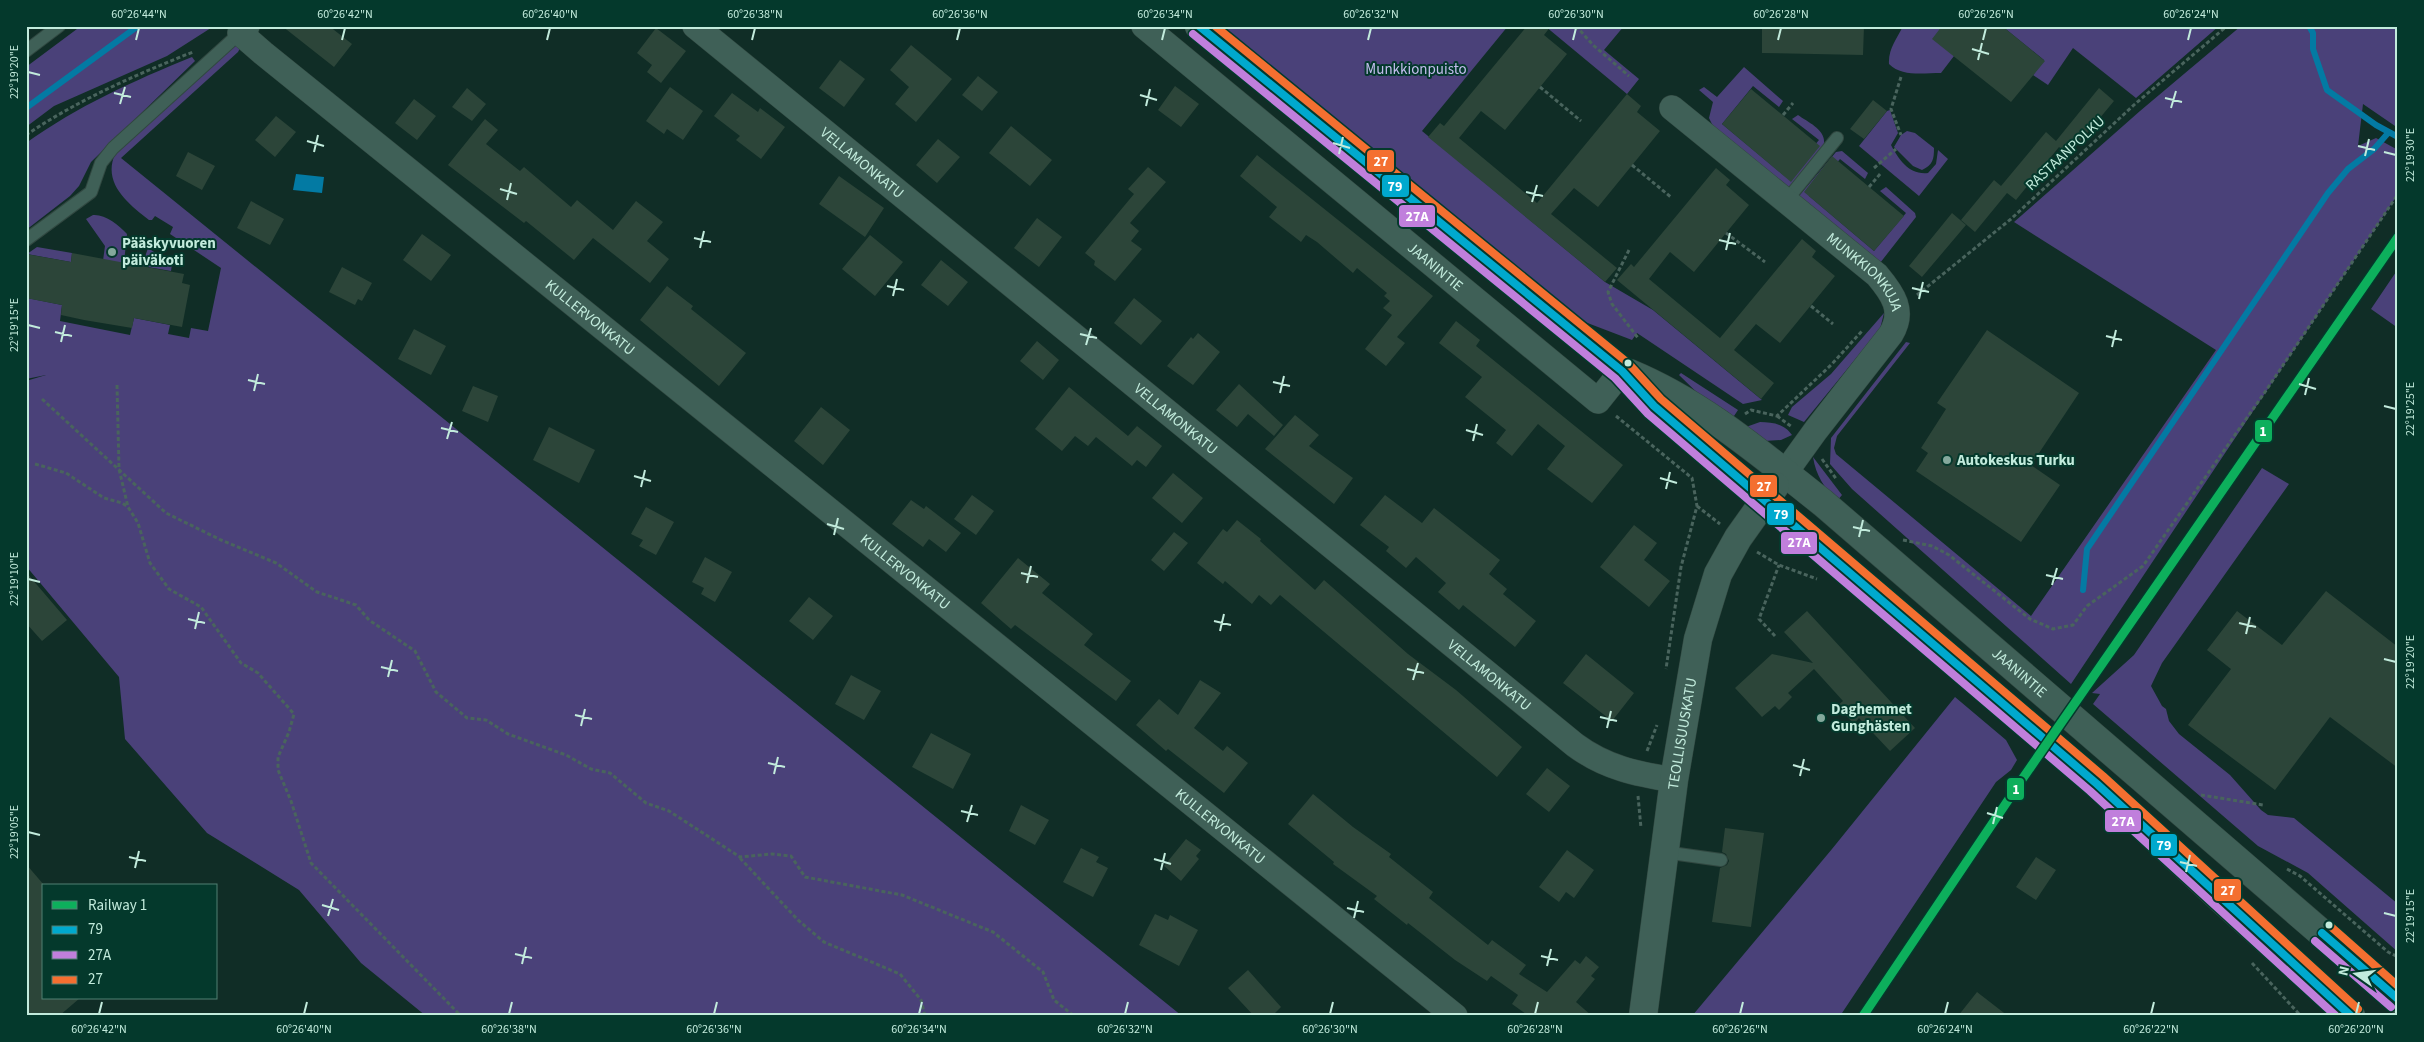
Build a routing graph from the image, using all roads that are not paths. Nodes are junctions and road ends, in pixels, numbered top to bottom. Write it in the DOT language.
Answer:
graph roads {
  1 [pos="59,26"];
  2 [pos="695,26"];
  3 [pos="1144,26"];
  4 [pos="1199,26"];
  5 [pos="244,30"];
  6 [pos="26,51"];
  7 [pos="1241,61"];
  8 [pos="1220,89"];
  9 [pos="1672,108"];
  10 [pos="1837,138"];
  11 [pos="1786,201"];
  12 [pos="26,240"];
  13 [pos="1622,371"];
  14 [pos="1784,473"];
  15 [pos="1765,500"];
  16 [pos="1674,780"];
  17 [pos="1664,852"];
  18 [pos="1721,860"];
  19 [pos="2398,999"];
  20 [pos="1455,1016"];
  21 [pos="1644,1016"];
  22 [pos="2351,1016"];
  1 -- 6 [label="lane"];
  2 -- 16 [label="street, VELLAMONKATU"];
  3 -- 8 [label="street, JAANINTIE"];
  4 -- 7 [label="main road, JAANINTIE"];
  5 -- 12 [label="lane"];
  5 -- 20 [label="street, KULLERVONKATU"];
  7 -- 8 [label="street"];
  7 -- 13 [label="main road, JAANINTIE"];
  8 -- 13 [label="street, JAANINTIE"];
  9 -- 11 [label="street, MUNKKIONKUJA"];
  10 -- 11 [label="lane"];
  11 -- 14 [label="street, MUNKKIONKUJA"];
  13 -- 14 [label="main road, JAANINTIE"];
  13 -- 15 [label="main road, JAANINTIE"];
  14 -- 15 [label="main road, TEOLLISUUSKATU"];
  14 -- 19 [label="main road, JAANINTIE"];
  15 -- 16 [label="main road, TEOLLISUUSKATU"];
  15 -- 22 [label="main road, JAANINTIE"];
  16 -- 17 [label="main road, TEOLLISUUSKATU"];
  17 -- 18 [label="lane"];
  17 -- 21 [label="main road, TEOLLISUUSKATU"];
}
